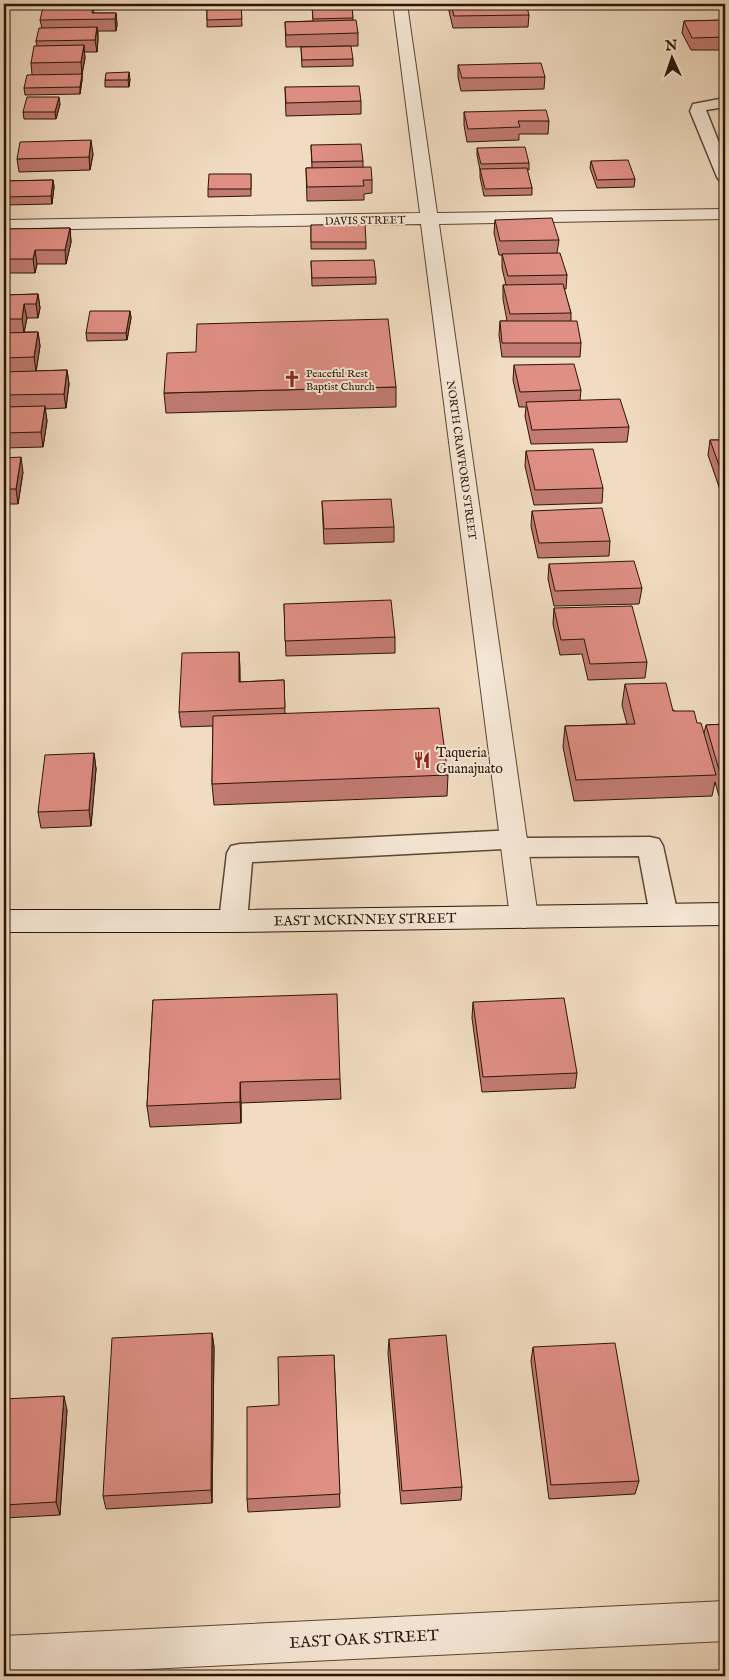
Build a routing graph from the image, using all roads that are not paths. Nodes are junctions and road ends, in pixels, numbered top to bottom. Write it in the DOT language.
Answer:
graph roads {
  1 [pos="400,4"];
  2 [pos="725,103"];
  3 [pos="725,177"];
  4 [pos="725,214"];
  5 [pos="429,219"];
  6 [pos="4,225"];
  7 [pos="515,843"];
  8 [pos="725,914"];
  9 [pos="664,915"];
  10 [pos="524,917"];
  11 [pos="4,921"];
  12 [pos="233,921"];
  13 [pos="725,1621"];
  14 [pos="4,1656"];
  1 -- 5 [label="street, NORTH CRAWFORD STREET"];
  2 -- 3 [label="lane"];
  4 -- 5 [label="street, DAVIS STREET"];
  5 -- 6 [label="street, DAVIS STREET"];
  5 -- 7 [label="street, NORTH CRAWFORD STREET"];
  7 -- 9 [label="lane"];
  7 -- 10 [label="street, NORTH CRAWFORD STREET"];
  7 -- 12 [label="lane"];
  8 -- 9 [label="street, EAST MCKINNEY STREET"];
  9 -- 10 [label="street, EAST MCKINNEY STREET"];
  10 -- 12 [label="street, EAST MCKINNEY STREET"];
  11 -- 12 [label="street, EAST MCKINNEY STREET"];
  13 -- 14 [label="street, EAST OAK STREET"];
}
